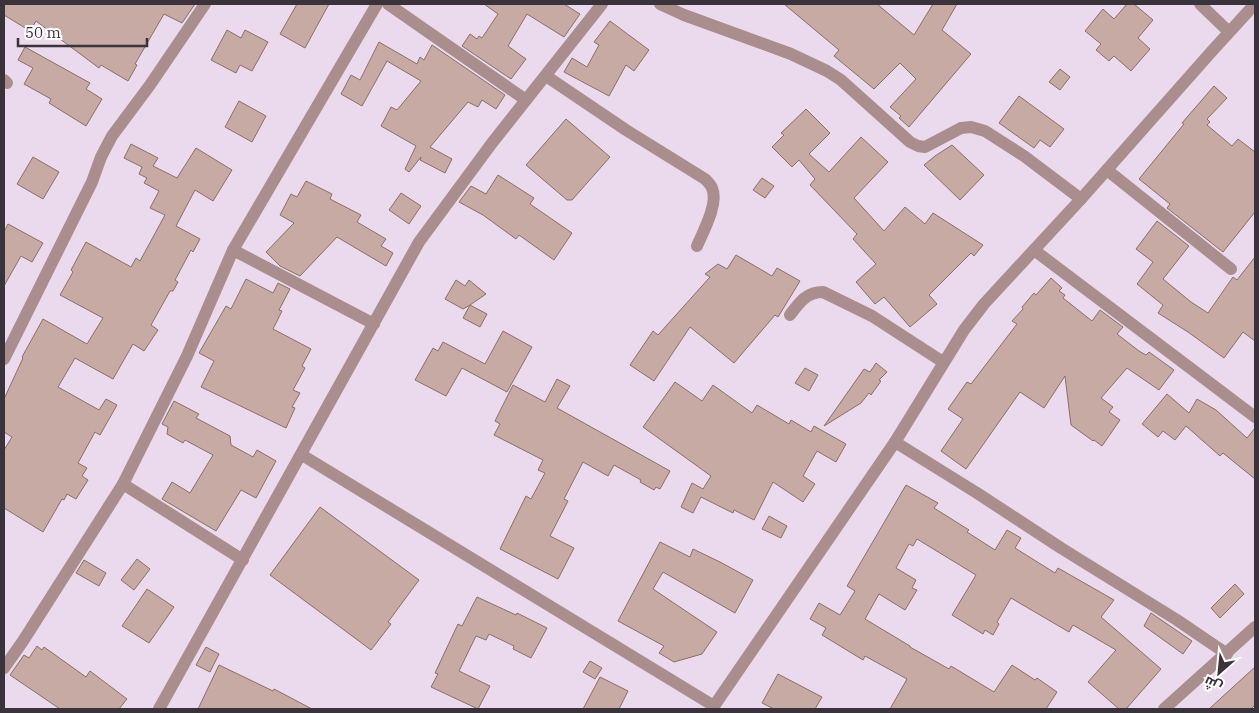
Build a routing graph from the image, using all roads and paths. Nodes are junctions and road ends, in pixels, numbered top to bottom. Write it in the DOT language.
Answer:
graph roads {
  1 [pos="205,4"];
  2 [pos="377,4"];
  3 [pos="388,4"];
  4 [pos="602,4"];
  5 [pos="660,4"];
  6 [pos="1200,4"];
  7 [pos="1255,4"];
  8 [pos="1229,32"];
  9 [pos="546,76"];
  10 [pos="526,100"];
  11 [pos="1107,170"];
  12 [pos="1081,199"];
  13 [pos="697,246"];
  14 [pos="233,250"];
  15 [pos="1034,250"];
  16 [pos="1231,269"];
  17 [pos="790,315"];
  18 [pos="374,324"];
  19 [pos="4,358"];
  20 [pos="943,362"];
  21 [pos="1255,417"];
  22 [pos="895,442"];
  23 [pos="302,455"];
  24 [pos="123,484"];
  25 [pos="243,560"];
  26 [pos="1255,628"];
  27 [pos="1227,654"];
  28 [pos="4,668"];
  29 [pos="713,708"];
  30 [pos="159,709"];
  31 [pos="1164,709"];
  1 -- 19 [label="street"];
  2 -- 14 [label="street"];
  3 -- 10 [label="street"];
  4 -- 9 [label="street"];
  5 -- 12 [label="street"];
  6 -- 8 [label="street"];
  7 -- 8 [label="street"];
  8 -- 11 [label="street"];
  9 -- 10 [label="street"];
  9 -- 13 [label="street"];
  10 -- 18 [label="street"];
  11 -- 12 [label="street"];
  11 -- 16 [label="street"];
  12 -- 15 [label="street"];
  14 -- 18 [label="street"];
  14 -- 24 [label="street"];
  15 -- 20 [label="street"];
  15 -- 21 [label="street"];
  17 -- 20 [label="street"];
  18 -- 23 [label="street"];
  20 -- 22 [label="street"];
  22 -- 27 [label="street"];
  22 -- 29 [label="street"];
  23 -- 25 [label="street"];
  23 -- 29 [label="street"];
  24 -- 25 [label="street"];
  24 -- 28 [label="street"];
  25 -- 30 [label="street"];
  26 -- 27 [label="street"];
  27 -- 31 [label="street"];
}
